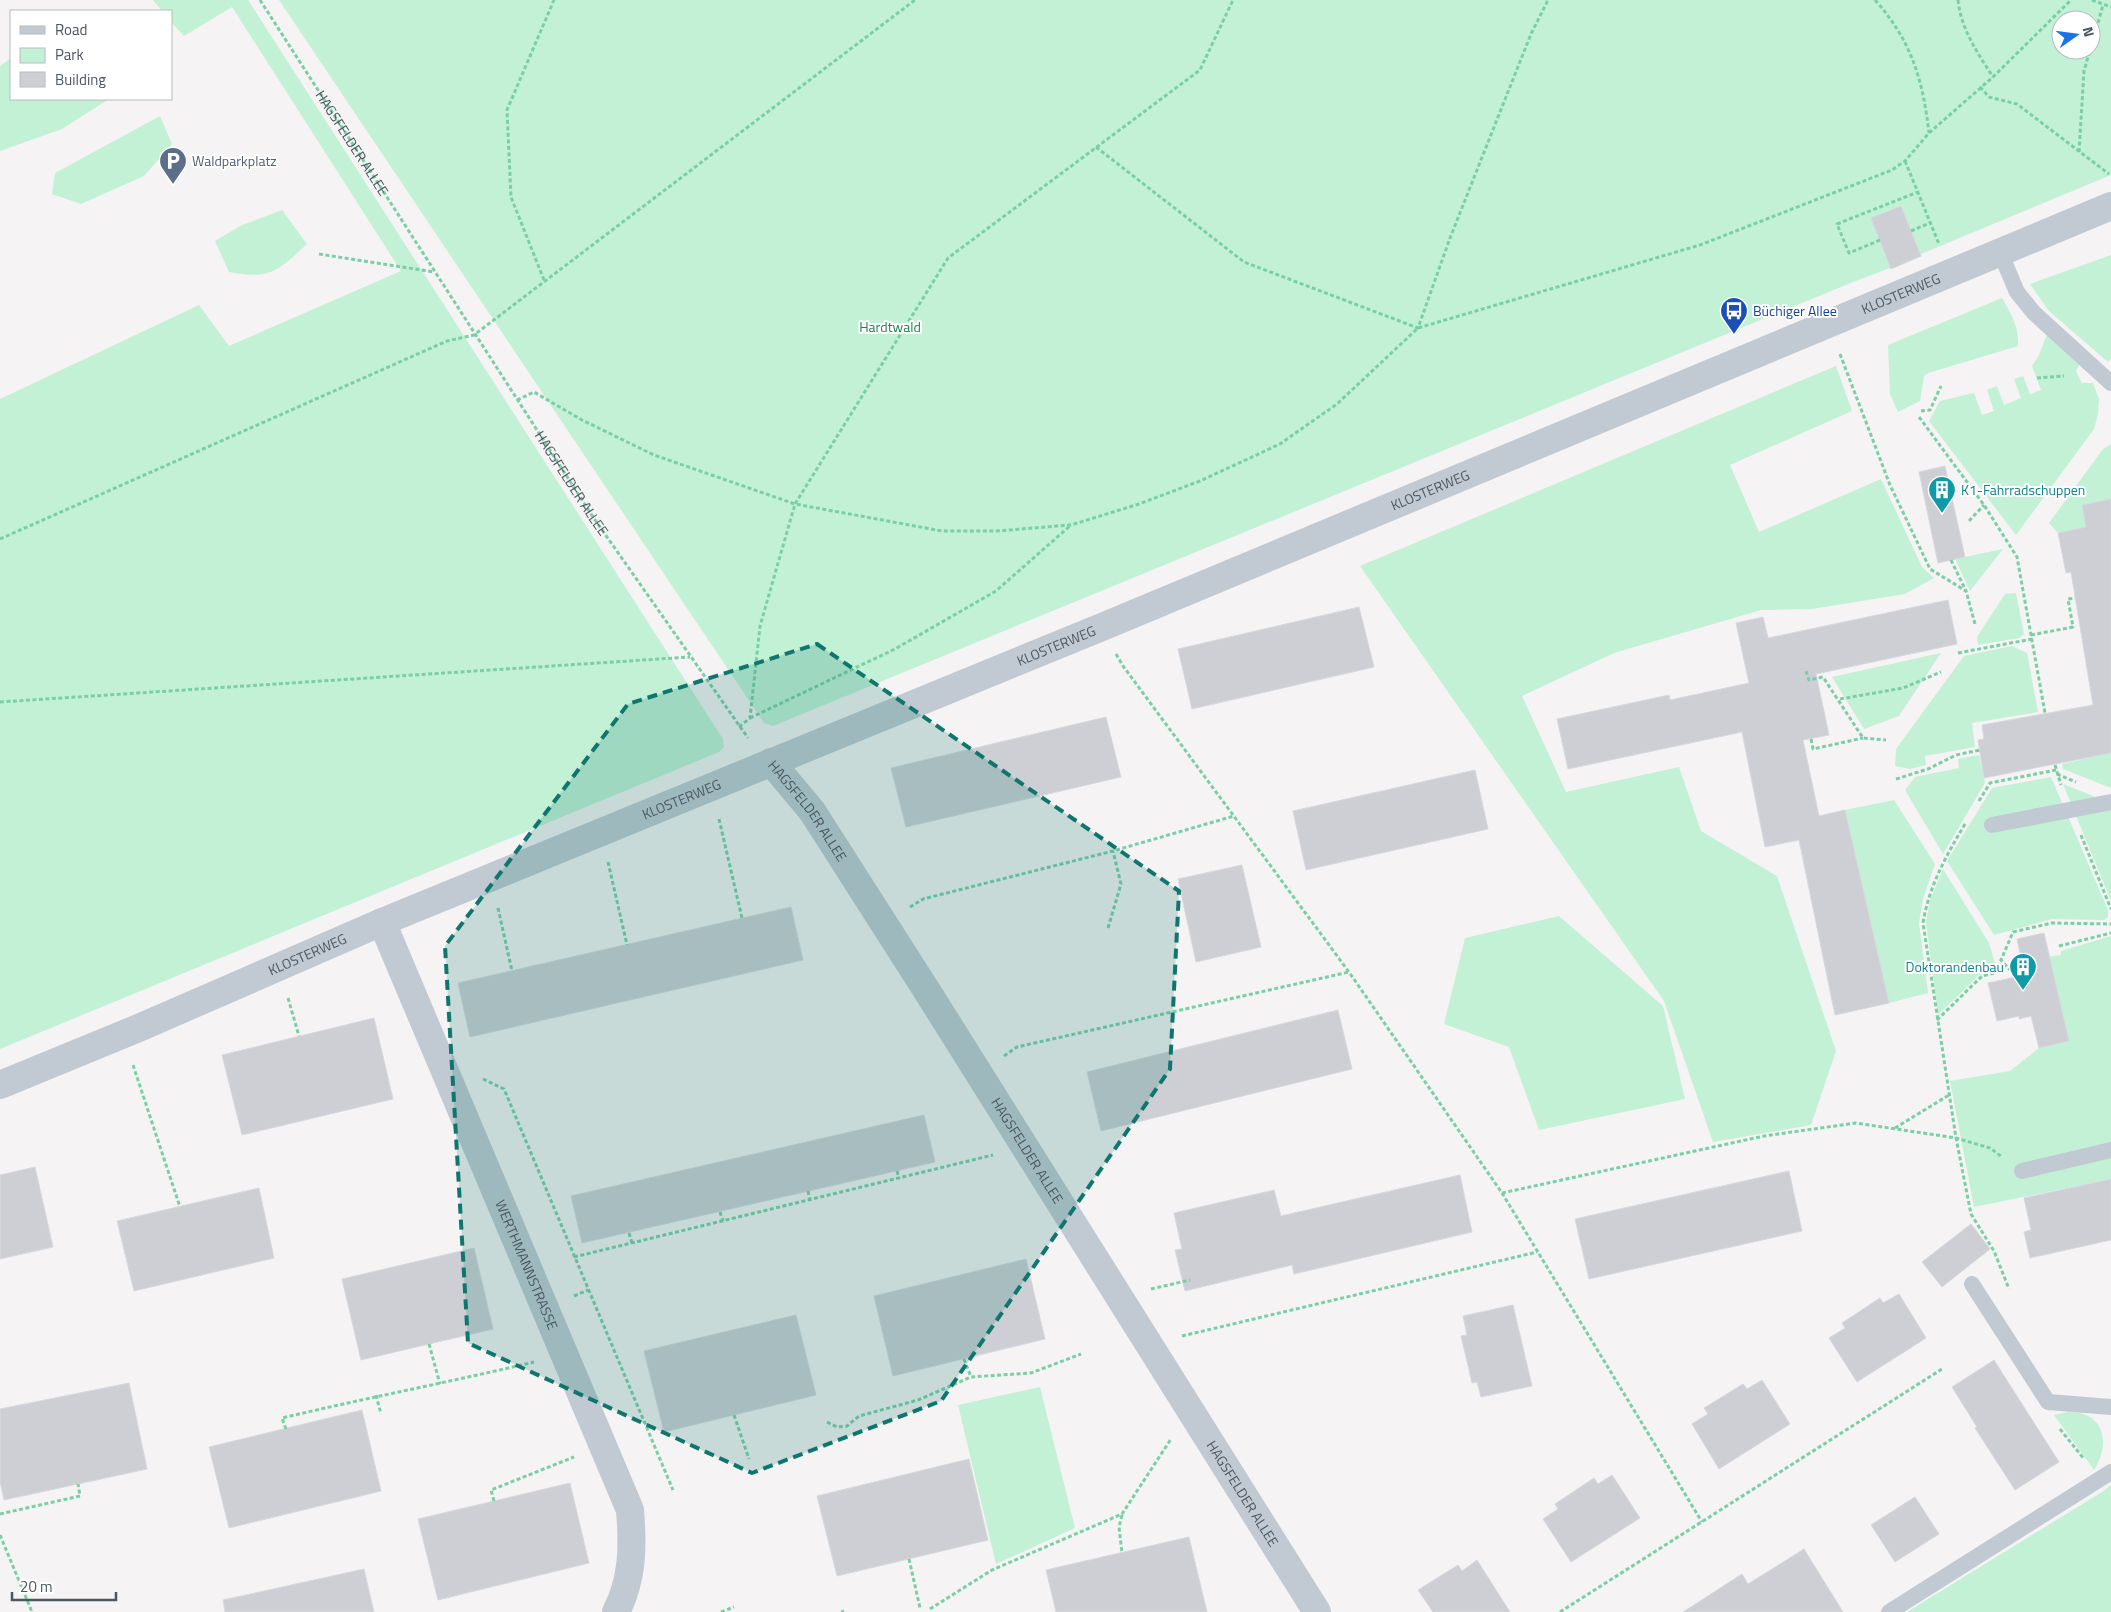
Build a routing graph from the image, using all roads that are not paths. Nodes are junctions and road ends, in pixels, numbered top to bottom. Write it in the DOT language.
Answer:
graph roads {
  1 [pos="2111,206"];
  2 [pos="2000,252"];
  3 [pos="2111,383"];
  4 [pos="771,762"];
  5 [pos="2111,802"];
  6 [pos="1992,825"];
  7 [pos="382,922"];
  8 [pos="0,1085"];
  9 [pos="2111,1150"];
  10 [pos="2022,1170"];
  11 [pos="1972,1284"];
  12 [pos="2111,1407"];
  13 [pos="2106,1476"];
  14 [pos="616,1612"];
  15 [pos="1317,1612"];
  16 [pos="1889,1612"];
  1 -- 2 [label="street, KLOSTERWEG"];
  2 -- 3 [label="lane"];
  2 -- 4 [label="street, KLOSTERWEG"];
  4 -- 7 [label="street, KLOSTERWEG"];
  4 -- 15 [label="street, HAGSFELDER ALLEE"];
  5 -- 6 [label="lane"];
  7 -- 8 [label="street, KLOSTERWEG"];
  7 -- 14 [label="street, WERTHMANNSTRASSE"];
  9 -- 10 [label="lane"];
  11 -- 12 [label="lane"];
  13 -- 16 [label="lane"];
}
